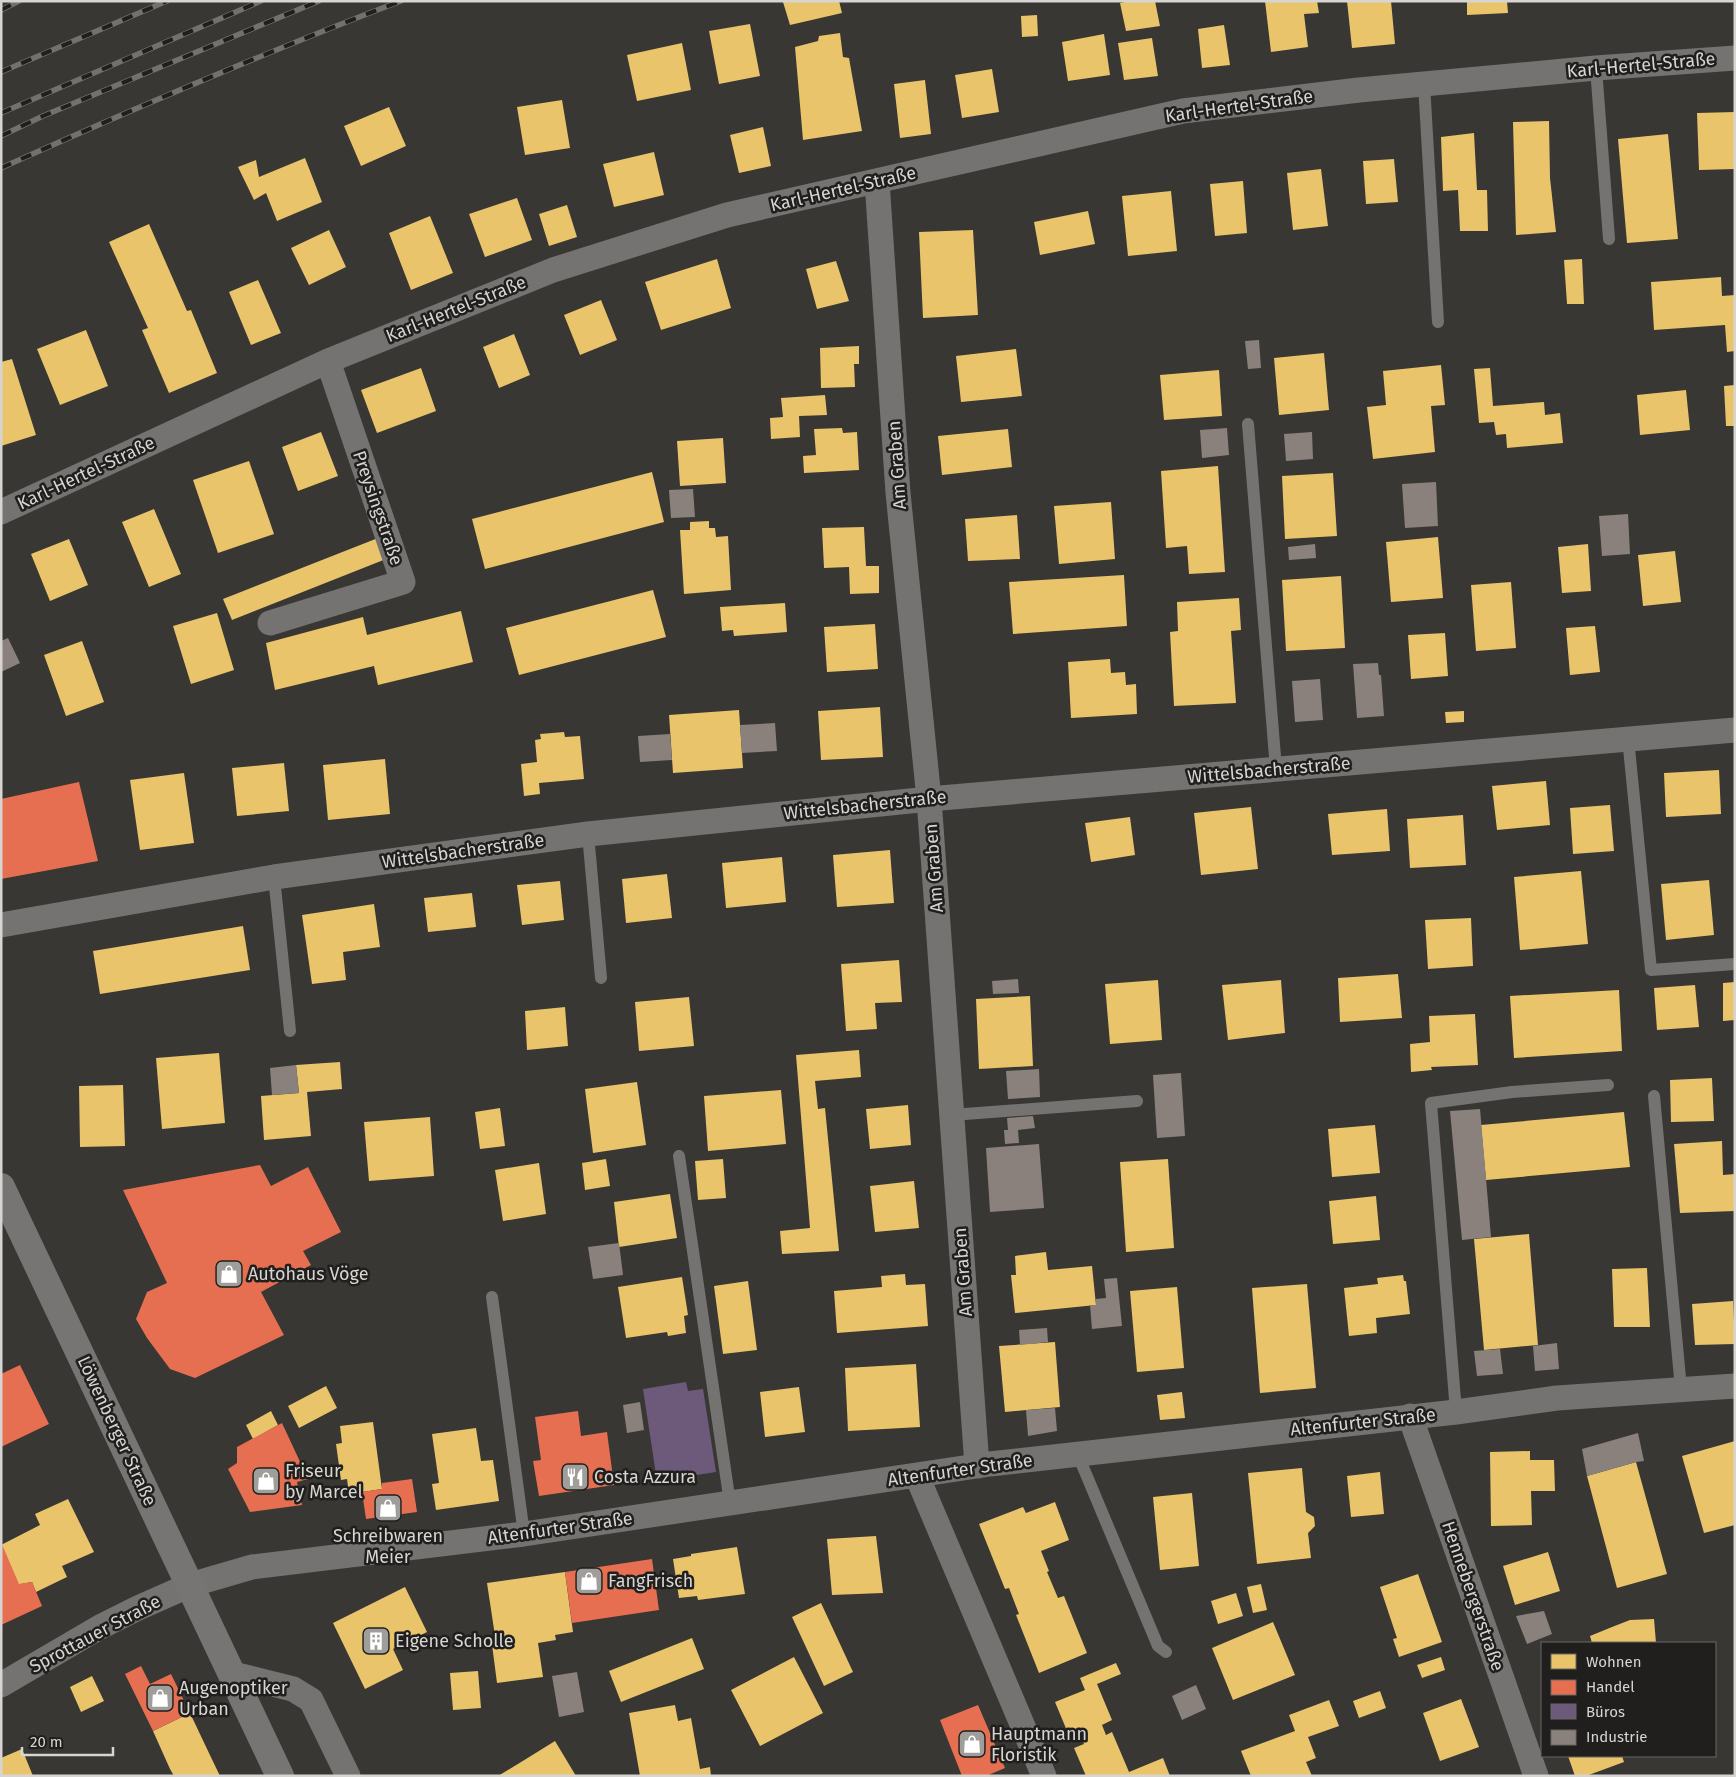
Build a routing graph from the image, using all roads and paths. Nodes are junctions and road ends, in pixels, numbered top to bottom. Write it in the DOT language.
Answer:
graph roads {
  1 [pos="1735,58"];
  2 [pos="1596,68"];
  3 [pos="1424,84"];
  4 [pos="877,181"];
  5 [pos="1608,239"];
  6 [pos="1438,322"];
  7 [pos="328,361"];
  8 [pos="1248,424"];
  9 [pos="1,512"];
  10 [pos="270,623"];
  11 [pos="1735,730"];
  12 [pos="1628,738"];
  13 [pos="1276,770"];
  14 [pos="929,799"];
  15 [pos="588,834"];
  16 [pos="274,876"];
  17 [pos="1,925"];
  18 [pos="1735,964"];
  19 [pos="601,978"];
  20 [pos="290,1031"];
  21 [pos="1608,1085"];
  22 [pos="1654,1096"];
  23 [pos="1137,1101"];
  24 [pos="952,1115"];
  25 [pos="678,1156"];
  26 [pos="1,1187"];
  27 [pos="492,1297"];
  28 [pos="1735,1386"];
  29 [pos="1681,1389"];
  30 [pos="1456,1412"];
  31 [pos="1410,1416"];
  32 [pos="1078,1455"];
  33 [pos="977,1466"];
  34 [pos="917,1476"];
  35 [pos="730,1503"];
  36 [pos="524,1534"];
  37 [pos="190,1584"];
  38 [pos="1166,1652"];
  39 [pos="233,1674"];
  40 [pos="1,1686"];
  41 [pos="280,1776"];
  42 [pos="348,1776"];
  43 [pos="1044,1776"];
  44 [pos="1536,1776"];
  1 -- 2 [label="street, Karl-Hertel-Straße"];
  2 -- 3 [label="street, Karl-Hertel-Straße"];
  2 -- 5 [label="lane"];
  3 -- 4 [label="street, Karl-Hertel-Straße"];
  3 -- 6 [label="lane"];
  4 -- 7 [label="street, Karl-Hertel-Straße"];
  4 -- 14 [label="street, Am Graben"];
  7 -- 9 [label="street, Karl-Hertel-Straße"];
  7 -- 10 [label="street, Preysingstraße"];
  8 -- 13 [label="lane"];
  11 -- 12 [label="street, Wittelsbacherstraße"];
  12 -- 13 [label="street, Wittelsbacherstraße"];
  12 -- 18 [label="lane"];
  13 -- 14 [label="street, Wittelsbacherstraße"];
  14 -- 15 [label="street, Wittelsbacherstraße"];
  14 -- 24 [label="street, Am Graben"];
  15 -- 16 [label="street, Wittelsbacherstraße"];
  15 -- 19 [label="lane"];
  16 -- 17 [label="street, Wittelsbacherstraße"];
  16 -- 20 [label="lane"];
  21 -- 30 [label="lane"];
  22 -- 29 [label="lane"];
  23 -- 24 [label="lane"];
  24 -- 33 [label="street, Am Graben"];
  25 -- 35 [label="lane"];
  26 -- 37 [label="street, Löwenberger Straße"];
  27 -- 36 [label="lane"];
  28 -- 29 [label="street, Altenfurter Straße"];
  29 -- 30 [label="street, Altenfurter Straße"];
  30 -- 31 [label="street, Altenfurter Straße"];
  31 -- 32 [label="street, Altenfurter Straße"];
  31 -- 44 [label="street, Hennebergerstraße"];
  32 -- 33 [label="street, Altenfurter Straße"];
  32 -- 38 [label="lane"];
  33 -- 34 [label="street, Altenfurter Straße"];
  34 -- 35 [label="street, Altenfurter Straße"];
  34 -- 43 [label="street"];
  35 -- 36 [label="street, Altenfurter Straße"];
  36 -- 37 [label="street, Altenfurter Straße"];
  37 -- 39 [label="street, Löwenberger Straße"];
  37 -- 40 [label="street, Sprottauer Straße"];
  39 -- 41 [label="street, Löwenberger Straße"];
  39 -- 42 [label="street"];
}
